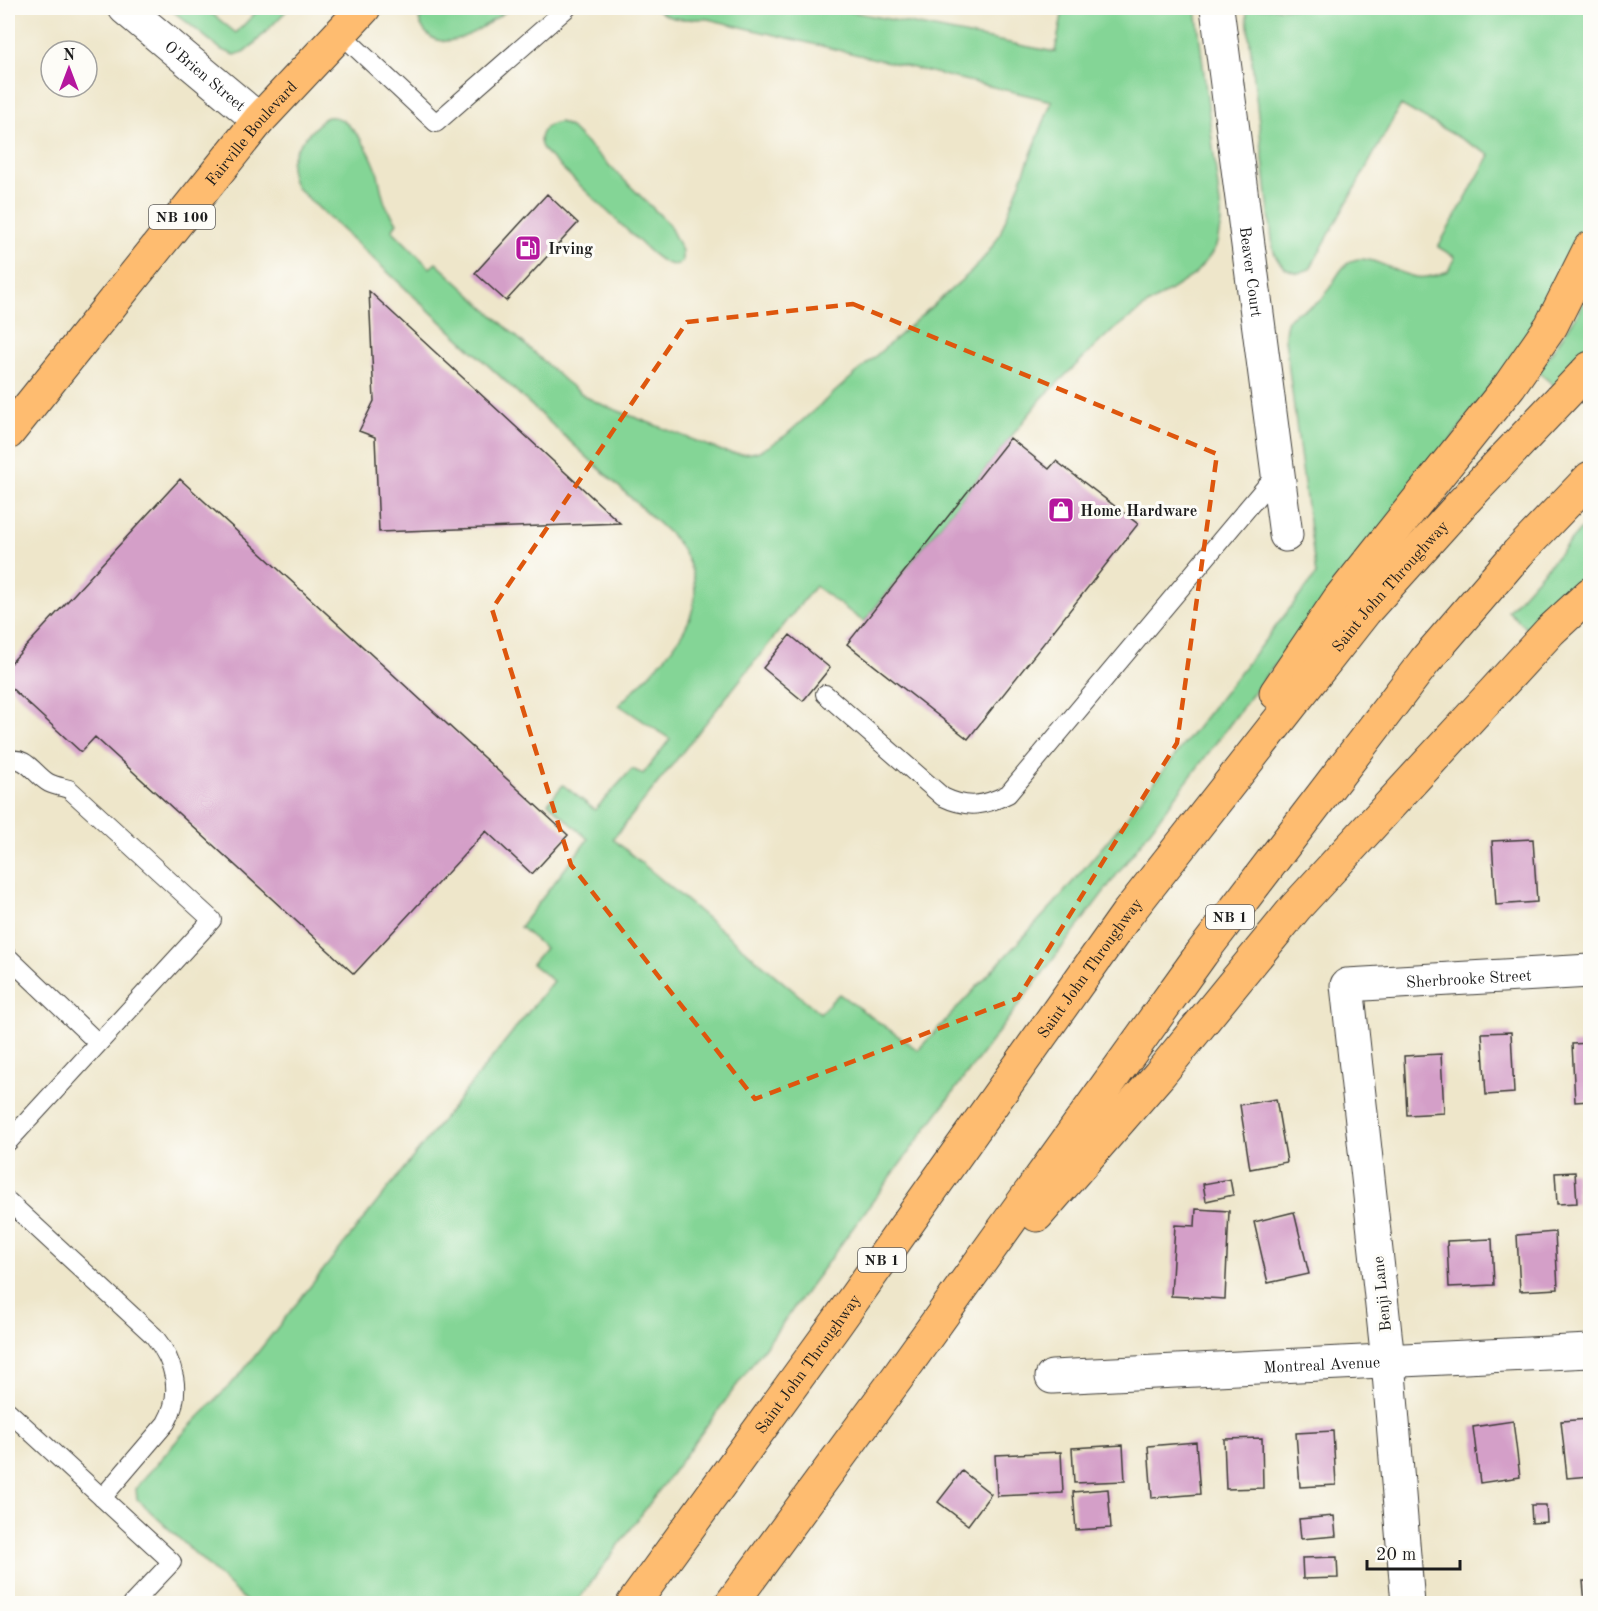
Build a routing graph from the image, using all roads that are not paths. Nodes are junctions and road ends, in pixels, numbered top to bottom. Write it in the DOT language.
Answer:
graph roads {
  1 [pos="124,8"];
  2 [pos="364,8"];
  3 [pos="567,8"];
  4 [pos="1217,8"];
  5 [pos="339,32"];
  6 [pos="259,120"];
  7 [pos="1590,248"];
  8 [pos="1590,369"];
  9 [pos="8,433"];
  10 [pos="1278,472"];
  11 [pos="1590,478"];
  12 [pos="1286,535"];
  13 [pos="1590,594"];
  14 [pos="825,694"];
  15 [pos="8,761"];
  16 [pos="1127,914"];
  17 [pos="8,957"];
  18 [pos="1590,971"];
  19 [pos="1347,985"];
  20 [pos="98,1043"];
  21 [pos="8,1142"];
  22 [pos="8,1201"];
  23 [pos="1590,1351"];
  24 [pos="1388,1361"];
  25 [pos="1052,1377"];
  26 [pos="897,1378"];
  27 [pos="8,1411"];
  28 [pos="102,1498"];
  29 [pos="132,1604"];
  30 [pos="633,1604"];
  31 [pos="731,1604"];
  32 [pos="1408,1604"];
  1 -- 6 [label="street, O'Brien Street"];
  2 -- 5 [label="main road, Fairville Boulevard / NB 100"];
  3 -- 5 [label="lane"];
  4 -- 10 [label="street, Beaver Court"];
  5 -- 6 [label="main road, Fairville Boulevard / NB 100"];
  6 -- 9 [label="main road, Fairville Boulevard / NB 100"];
  7 -- 16 [label="main road"];
  8 -- 16 [label="main road, Saint John Throughway / NB 1"];
  10 -- 12 [label="street, Beaver Court"];
  10 -- 14 [label="lane"];
  11 -- 26 [label="main road, NB 1"];
  13 -- 26 [label="main road"];
  15 -- 20 [label="lane"];
  16 -- 30 [label="main road, Saint John Throughway / NB 1"];
  17 -- 20 [label="lane"];
  18 -- 19 [label="street, Sherbrooke Street"];
  19 -- 24 [label="street, Benji Lane"];
  20 -- 21 [label="lane"];
  22 -- 28 [label="lane"];
  23 -- 24 [label="street, Montreal Avenue"];
  24 -- 25 [label="street, Montreal Avenue"];
  24 -- 32 [label="street, Benji Lane"];
  26 -- 31 [label="main road, NB 1"];
  27 -- 28 [label="lane"];
  28 -- 29 [label="lane"];
}
